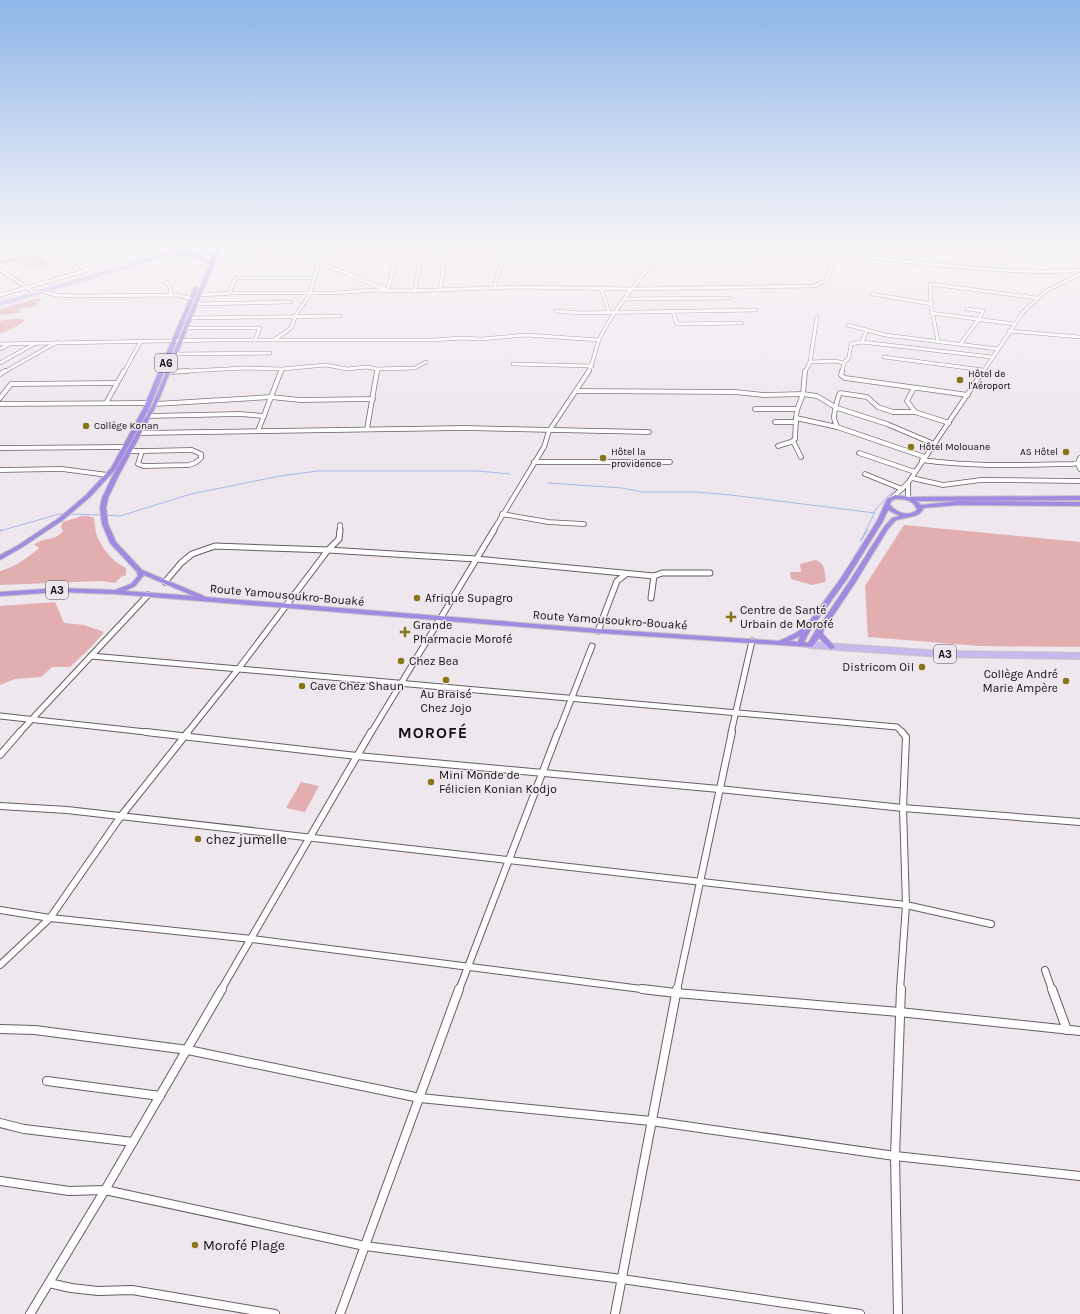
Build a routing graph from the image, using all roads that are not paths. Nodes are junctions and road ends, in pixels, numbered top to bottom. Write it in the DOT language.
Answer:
graph roads {
  1 [pos="189,307"];
  2 [pos="194,307"];
  3 [pos="302,307"];
  4 [pos="608,307"];
  5 [pos="619,307"];
  6 [pos="932,307"];
  7 [pos="1028,307"];
  8 [pos="967,309"];
  9 [pos="756,310"];
  10 [pos="556,311"];
  11 [pos="610,312"];
  12 [pos="615,312"];
  13 [pos="673,312"];
  14 [pos="932,313"];
  15 [pos="296,316"];
  16 [pos="340,316"];
  17 [pos="817,317"];
  18 [pos="190,318"];
  19 [pos="979,319"];
  20 [pos="742,323"];
  21 [pos="1014,324"];
  22 [pos="848,325"];
  23 [pos="185,328"];
  24 [pos="867,330"];
  25 [pos="1009,331"];
  26 [pos="1080,337"];
  27 [pos="255,340"];
  28 [pos="273,340"];
  29 [pos="599,340"];
  30 [pos="141,341"];
  31 [pos="177,341"];
  32 [pos="938,341"];
  33 [pos="37,342"];
  34 [pos="58,342"];
  35 [pos="862,342"];
  36 [pos="961,343"];
  37 [pos="0,344"];
  38 [pos="11,344"];
  39 [pos="998,349"];
  40 [pos="0,350"];
  41 [pos="270,353"];
  42 [pos="174,354"];
  43 [pos="884,357"];
  44 [pos="992,358"];
  45 [pos="426,362"];
  46 [pos="810,362"];
  47 [pos="0,363"];
  48 [pos="844,363"];
  49 [pos="513,364"];
  50 [pos="592,366"];
  51 [pos="282,369"];
  52 [pos="377,369"];
  53 [pos="983,370"];
  54 [pos="167,372"];
  55 [pos="0,374"];
  56 [pos="117,383"];
  57 [pos="914,388"];
  58 [pos="577,391"];
  59 [pos="803,394"];
  60 [pos="968,395"];
  61 [pos="271,397"];
  62 [pos="0,398"];
  63 [pos="372,399"];
  64 [pos="106,403"];
  65 [pos="152,403"];
  66 [pos="0,404"];
  67 [pos="838,408"];
  68 [pos="755,409"];
  69 [pos="796,409"];
  70 [pos="915,412"];
  71 [pos="148,416"];
  72 [pos="264,416"];
  73 [pos="796,420"];
  74 [pos="775,422"];
  75 [pos="949,422"];
  76 [pos="836,427"];
  77 [pos="367,429"];
  78 [pos="258,431"];
  79 [pos="549,431"];
  80 [pos="649,432"];
  81 [pos="139,433"];
  82 [pos="793,441"];
  83 [pos="934,444"];
  84 [pos="778,446"];
  85 [pos="0,448"];
  86 [pos="127,449"];
  87 [pos="142,451"];
  88 [pos="859,453"];
  89 [pos="801,458"];
  90 [pos="924,459"];
  91 [pos="1079,460"];
  92 [pos="534,462"];
  93 [pos="670,462"];
  94 [pos="1080,469"];
  95 [pos="0,470"];
  96 [pos="915,472"];
  97 [pos="865,474"];
  98 [pos="108,475"];
  99 [pos="116,475"];
  100 [pos="912,478"];
  101 [pos="1080,482"];
  102 [pos="908,483"];
  103 [pos="902,489"];
  104 [pos="1080,498"];
  105 [pos="891,499"];
  106 [pos="909,499"];
  107 [pos="1080,504"];
  108 [pos="887,505"];
  109 [pos="920,507"];
  110 [pos="502,514"];
  111 [pos="910,515"];
  112 [pos="584,524"];
  113 [pos="340,525"];
  114 [pos="328,550"];
  115 [pos="0,558"];
  116 [pos="476,558"];
  117 [pos="140,571"];
  118 [pos="608,572"];
  119 [pos="710,573"];
  120 [pos="626,574"];
  121 [pos="654,576"];
  122 [pos="617,581"];
  123 [pos="164,582"];
  124 [pos="114,592"];
  125 [pos="0,594"];
  126 [pos="148,594"];
  127 [pos="651,598"];
  128 [pos="206,599"];
  129 [pos="284,606"];
  130 [pos="440,618"];
  131 [pos="808,628"];
  132 [pos="819,630"];
  133 [pos="598,631"];
  134 [pos="752,641"];
  135 [pos="779,643"];
  136 [pos="800,644"];
  137 [pos="810,645"];
  138 [pos="592,646"];
  139 [pos="832,647"];
  140 [pos="91,656"];
  141 [pos="1080,656"];
  142 [pos="239,668"];
  143 [pos="401,684"];
  144 [pos="572,698"];
  145 [pos="736,713"];
  146 [pos="0,716"];
  147 [pos="30,720"];
  148 [pos="185,737"];
  149 [pos="0,755"];
  150 [pos="358,756"];
  151 [pos="542,773"];
  152 [pos="719,789"];
  153 [pos="0,806"];
  154 [pos="903,808"];
  155 [pos="121,816"];
  156 [pos="1080,822"];
  157 [pos="311,837"];
  158 [pos="508,860"];
  159 [pos="700,882"];
  160 [pos="906,905"];
  161 [pos="0,910"];
  162 [pos="50,918"];
  163 [pos="991,924"];
  164 [pos="252,938"];
  165 [pos="0,965"];
  166 [pos="468,965"];
  167 [pos="1045,970"];
  168 [pos="676,993"];
  169 [pos="899,1012"];
  170 [pos="0,1029"];
  171 [pos="1067,1030"];
  172 [pos="1080,1031"];
  173 [pos="188,1050"];
  174 [pos="46,1081"];
  175 [pos="160,1096"];
  176 [pos="420,1098"];
  177 [pos="651,1121"];
  178 [pos="0,1123"];
  179 [pos="133,1142"];
  180 [pos="895,1156"];
  181 [pos="1080,1176"];
  182 [pos="0,1181"];
  183 [pos="106,1190"];
  184 [pos="365,1246"];
  185 [pos="622,1279"];
  186 [pos="49,1283"];
  187 [pos="30,1314"];
  188 [pos="275,1314"];
  189 [pos="340,1314"];
  190 [pos="615,1314"];
  191 [pos="860,1314"];
  192 [pos="898,1314"];
  1 -- 31 [label="highway, A6"];
  2 -- 18 [label="highway, A6"];
  3 -- 15 [label="street"];
  4 -- 11 [label="street"];
  5 -- 12 [label="street"];
  6 -- 14 [label="street"];
  7 -- 21 [label="street"];
  8 -- 19 [label="street"];
  9 -- 13 [label="street"];
  10 -- 11 [label="street"];
  11 -- 12 [label="street"];
  12 -- 13 [label="street"];
  12 -- 29 [label="street"];
  13 -- 20 [label="street"];
  14 -- 19 [label="street"];
  14 -- 32 [label="street"];
  15 -- 16 [label="street"];
  15 -- 18 [label="street"];
  15 -- 28 [label="street"];
  17 -- 46 [label="street"];
  18 -- 23 [label="highway, A6"];
  19 -- 21 [label="street"];
  19 -- 36 [label="street"];
  21 -- 25 [label="street"];
  22 -- 24 [label="street"];
  23 -- 27 [label="street"];
  23 -- 31 [label="highway, A6"];
  24 -- 32 [label="street"];
  24 -- 35 [label="street"];
  25 -- 26 [label="street"];
  25 -- 39 [label="street"];
  27 -- 28 [label="street"];
  27 -- 31 [label="street"];
  28 -- 29 [label="street"];
  29 -- 50 [label="street"];
  30 -- 31 [label="street"];
  30 -- 34 [label="street"];
  30 -- 56 [label="street"];
  31 -- 42 [label="highway, A6"];
  31 -- 65 [label="highway, A6"];
  32 -- 36 [label="street"];
  33 -- 34 [label="street"];
  33 -- 38 [label="street"];
  33 -- 47 [label="street"];
  34 -- 55 [label="street"];
  35 -- 44 [label="street"];
  35 -- 48 [label="street"];
  36 -- 39 [label="street"];
  37 -- 38 [label="street"];
  38 -- 40 [label="street"];
  39 -- 44 [label="street"];
  41 -- 42 [label="street"];
  42 -- 54 [label="highway, A6"];
  43 -- 53 [label="street"];
  44 -- 53 [label="street"];
  45 -- 52 [label="street"];
  46 -- 48 [label="street"];
  46 -- 59 [label="street"];
  48 -- 57 [label="street"];
  49 -- 50 [label="street"];
  50 -- 58 [label="street"];
  51 -- 52 [label="street"];
  51 -- 54 [label="street"];
  51 -- 61 [label="street"];
  52 -- 63 [label="street"];
  53 -- 60 [label="street"];
  54 -- 65 [label="highway, A6"];
  56 -- 62 [label="street"];
  56 -- 64 [label="street"];
  57 -- 60 [label="street"];
  57 -- 70 [label="street"];
  58 -- 59 [label="street"];
  58 -- 79 [label="street"];
  59 -- 67 [label="street"];
  59 -- 69 [label="street"];
  60 -- 75 [label="street"];
  61 -- 63 [label="street"];
  61 -- 65 [label="street"];
  61 -- 72 [label="street"];
  63 -- 77 [label="street"];
  64 -- 65 [label="street"];
  64 -- 66 [label="street"];
  65 -- 71 [label="highway, A6"];
  65 -- 86 [label="highway, A6"];
  67 -- 70 [label="street"];
  67 -- 76 [label="street"];
  67 -- 83 [label="street"];
  68 -- 69 [label="street"];
  69 -- 73 [label="street"];
  70 -- 75 [label="street"];
  71 -- 72 [label="street"];
  71 -- 81 [label="highway, A6"];
  72 -- 78 [label="street"];
  73 -- 74 [label="street"];
  73 -- 76 [label="street"];
  73 -- 82 [label="street"];
  75 -- 83 [label="street"];
  76 -- 90 [label="street"];
  77 -- 78 [label="street"];
  77 -- 79 [label="street"];
  78 -- 81 [label="street"];
  79 -- 80 [label="street"];
  79 -- 92 [label="street"];
  81 -- 86 [label="highway, A6"];
  82 -- 84 [label="street"];
  82 -- 89 [label="street"];
  83 -- 90 [label="street"];
  85 -- 86 [label="street"];
  86 -- 87 [label="street"];
  86 -- 98 [label="highway, A6"];
  86 -- 99 [label="highway, A6"];
  87 -- 87 [label="street"];
  88 -- 96 [label="street"];
  90 -- 91 [label="street"];
  90 -- 96 [label="street"];
  91 -- 94 [label="street"];
  92 -- 93 [label="street"];
  92 -- 110 [label="street"];
  95 -- 98 [label="street"];
  96 -- 100 [label="street"];
  97 -- 103 [label="street"];
  98 -- 99 [label="highway"];
  98 -- 115 [label="highway, A6"];
  99 -- 117 [label="highway, A6"];
  100 -- 101 [label="street"];
  100 -- 102 [label="street"];
  102 -- 103 [label="street"];
  102 -- 106 [label="street"];
  103 -- 105 [label="street"];
  104 -- 106 [label="highway"];
  105 -- 106 [label="highway"];
  105 -- 108 [label="highway"];
  106 -- 109 [label="highway"];
  107 -- 109 [label="highway"];
  108 -- 111 [label="highway"];
  108 -- 131 [label="highway"];
  109 -- 111 [label="highway"];
  110 -- 112 [label="street"];
  110 -- 116 [label="street"];
  111 -- 132 [label="highway"];
  113 -- 114 [label="street"];
  114 -- 116 [label="street"];
  114 -- 123 [label="street"];
  114 -- 129 [label="street"];
  116 -- 118 [label="street"];
  116 -- 130 [label="street"];
  117 -- 123 [label="highway, A6"];
  117 -- 124 [label="highway"];
  118 -- 120 [label="street"];
  118 -- 122 [label="street"];
  119 -- 121 [label="street"];
  120 -- 121 [label="street"];
  120 -- 122 [label="street"];
  121 -- 127 [label="street"];
  122 -- 133 [label="street"];
  123 -- 128 [label="highway, A6"];
  124 -- 125 [label="highway, A3"];
  124 -- 126 [label="highway, Route Yamousoukro-Bouaké / A3"];
  126 -- 128 [label="highway, Route Yamousoukro-Bouaké / A3"];
  126 -- 140 [label="street"];
  128 -- 129 [label="highway, Route Yamousoukro-Bouaké / A3"];
  129 -- 130 [label="highway, Route Yamousoukro-Bouaké / A3"];
  129 -- 142 [label="street"];
  130 -- 133 [label="highway, Route Yamousoukro-Bouaké / A3"];
  130 -- 143 [label="street"];
  131 -- 135 [label="highway"];
  131 -- 136 [label="highway"];
  132 -- 137 [label="highway"];
  132 -- 139 [label="highway"];
  133 -- 134 [label="highway, Route Yamousoukro-Bouaké / A3"];
  134 -- 135 [label="highway, Route Yamousoukro-Bouaké / A3"];
  134 -- 145 [label="street"];
  135 -- 136 [label="highway, Route Yamousoukro-Bouaké / A3"];
  136 -- 137 [label="highway, Route Yamousoukro-Bouaké / A3"];
  137 -- 139 [label="main road, Route Yamousoukro-Bouaké / A3"];
  138 -- 144 [label="street"];
  139 -- 141 [label="main road, Route Yamousoukro-Bouaké / A3"];
  140 -- 142 [label="street"];
  140 -- 147 [label="street"];
  142 -- 143 [label="street"];
  142 -- 148 [label="street"];
  143 -- 144 [label="street"];
  143 -- 150 [label="street"];
  144 -- 145 [label="street"];
  144 -- 151 [label="street"];
  145 -- 152 [label="street"];
  145 -- 154 [label="street"];
  146 -- 147 [label="street"];
  147 -- 148 [label="street"];
  147 -- 149 [label="street"];
  148 -- 150 [label="street"];
  148 -- 155 [label="street"];
  150 -- 151 [label="street"];
  150 -- 157 [label="street"];
  151 -- 152 [label="street"];
  151 -- 158 [label="street"];
  152 -- 154 [label="street"];
  152 -- 159 [label="street"];
  153 -- 155 [label="street"];
  154 -- 156 [label="street"];
  154 -- 160 [label="street"];
  155 -- 157 [label="street"];
  155 -- 162 [label="street"];
  157 -- 158 [label="street"];
  157 -- 164 [label="street"];
  158 -- 159 [label="street"];
  158 -- 166 [label="street"];
  159 -- 160 [label="street"];
  159 -- 168 [label="street"];
  160 -- 163 [label="street"];
  160 -- 169 [label="street"];
  161 -- 162 [label="street"];
  162 -- 164 [label="street"];
  162 -- 165 [label="street"];
  164 -- 166 [label="street"];
  164 -- 173 [label="street"];
  166 -- 168 [label="street"];
  166 -- 176 [label="street"];
  167 -- 171 [label="street"];
  168 -- 169 [label="street"];
  168 -- 177 [label="street"];
  169 -- 171 [label="street"];
  169 -- 180 [label="street"];
  170 -- 173 [label="street"];
  171 -- 172 [label="street"];
  173 -- 175 [label="street"];
  173 -- 176 [label="street"];
  174 -- 175 [label="street"];
  175 -- 179 [label="street"];
  176 -- 177 [label="street"];
  176 -- 184 [label="street"];
  177 -- 180 [label="street"];
  177 -- 185 [label="street"];
  178 -- 179 [label="street"];
  179 -- 183 [label="street"];
  180 -- 181 [label="street"];
  180 -- 192 [label="street"];
  182 -- 183 [label="street"];
  183 -- 184 [label="street"];
  183 -- 186 [label="street"];
  184 -- 185 [label="street"];
  184 -- 189 [label="street"];
  185 -- 190 [label="street"];
  185 -- 191 [label="street"];
  186 -- 187 [label="street"];
  186 -- 188 [label="street"];
}
